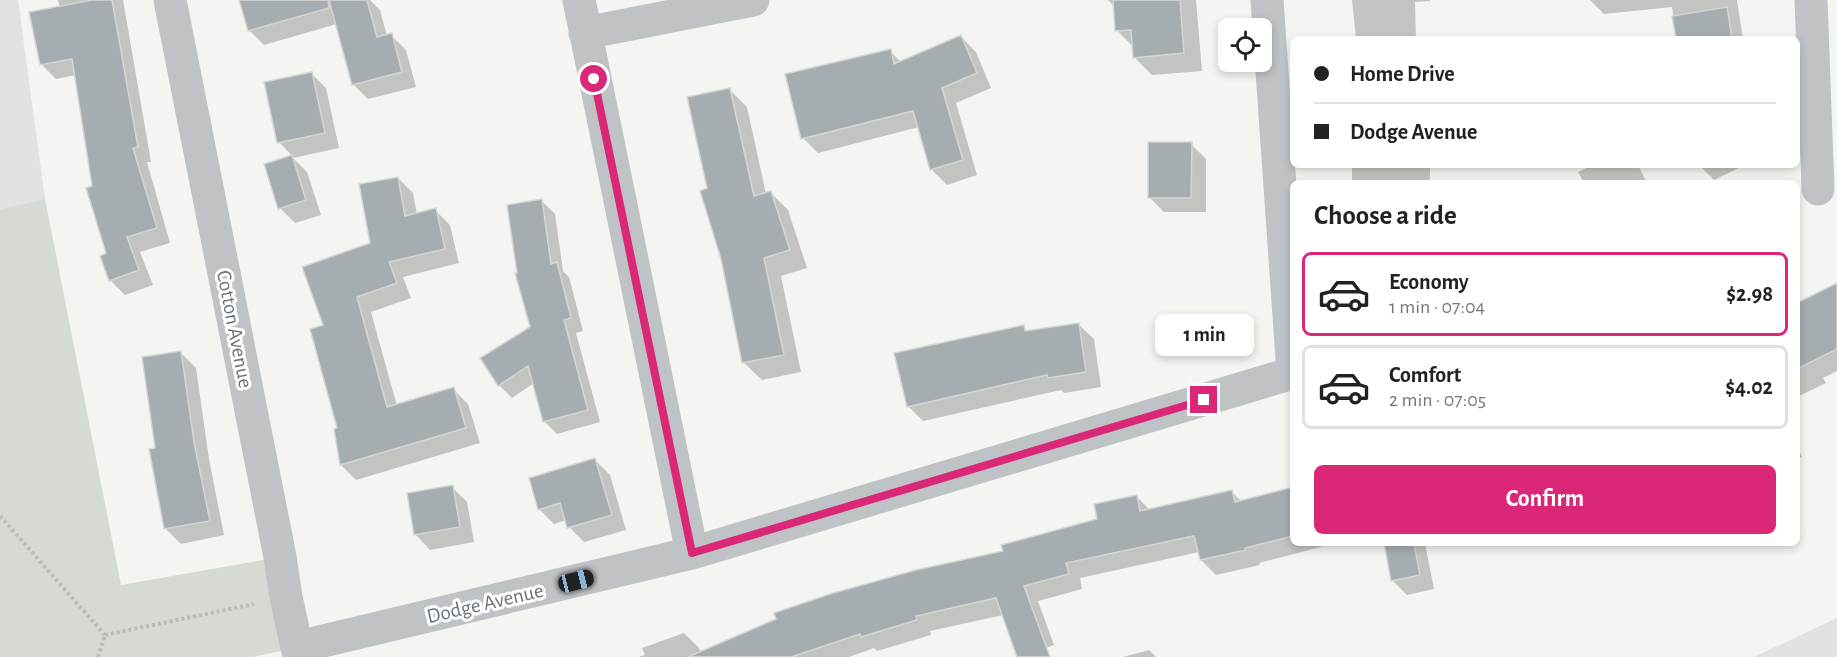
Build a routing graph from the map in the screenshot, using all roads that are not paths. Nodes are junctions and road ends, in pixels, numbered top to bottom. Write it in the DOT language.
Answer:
graph roads {
  1 [pos="170,0"];
  2 [pos="579,0"];
  3 [pos="753,0"];
  4 [pos="1267,0"];
  5 [pos="1811,0"];
  6 [pos="585,33"];
  7 [pos="1818,189"];
  8 [pos="1290,330"];
  9 [pos="1290,374"];
  10 [pos="692,553"];
  11 [pos="298,652"];
  1 -- 11 [label="street, Cotton Avenue"];
  2 -- 6 [label="street"];
  3 -- 6 [label="street"];
  4 -- 8 [label="street"];
  5 -- 7 [label="street"];
  6 -- 10 [label="street"];
  9 -- 10 [label="street, Dodge Avenue"];
  10 -- 11 [label="street, Dodge Avenue"];
}
